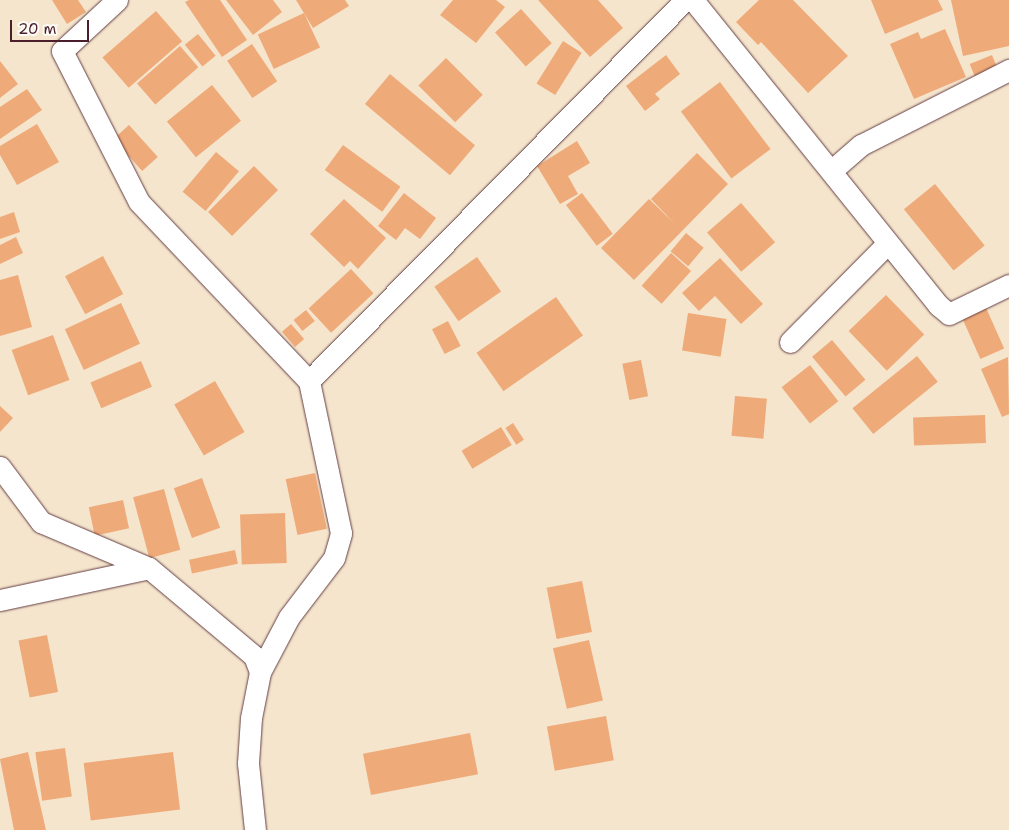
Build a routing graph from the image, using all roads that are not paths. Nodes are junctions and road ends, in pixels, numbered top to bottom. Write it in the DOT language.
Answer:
graph roads {
  1 [pos="117,0"];
  2 [pos="685,0"];
  3 [pos="693,0"];
  4 [pos="1009,70"];
  5 [pos="831,171"];
  6 [pos="888,243"];
  7 [pos="1009,285"];
  8 [pos="790,342"];
  9 [pos="309,381"];
  10 [pos="0,467"];
  11 [pos="149,568"];
  12 [pos="0,600"];
  13 [pos="260,672"];
  14 [pos="255,830"];
  1 -- 9 [label="street"];
  2 -- 9 [label="street"];
  3 -- 5 [label="street"];
  4 -- 5 [label="street"];
  5 -- 6 [label="street"];
  6 -- 7 [label="street"];
  6 -- 8 [label="street"];
  9 -- 13 [label="street"];
  10 -- 11 [label="street"];
  11 -- 12 [label="street"];
  11 -- 13 [label="street"];
  13 -- 14 [label="street"];
}
